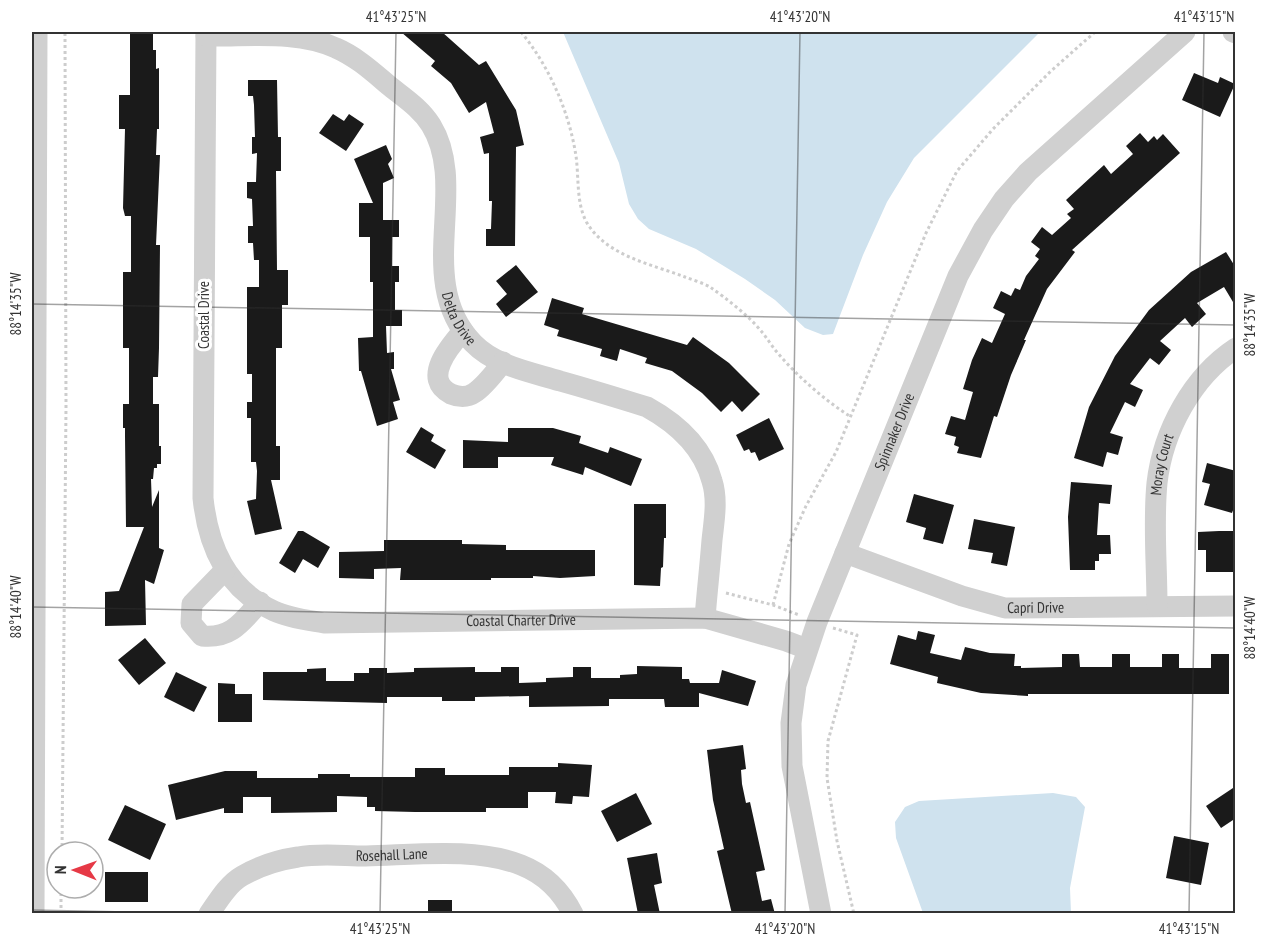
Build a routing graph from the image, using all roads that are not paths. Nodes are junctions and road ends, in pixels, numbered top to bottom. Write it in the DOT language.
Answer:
graph roads {
  1 [pos="37,32"];
  2 [pos="1185,32"];
  3 [pos="206,34"];
  4 [pos="463,331"];
  5 [pos="1236,348"];
  6 [pos="503,362"];
  7 [pos="845,553"];
  8 [pos="225,570"];
  9 [pos="241,587"];
  10 [pos="260,602"];
  11 [pos="1157,606"];
  12 [pos="1236,606"];
  13 [pos="705,618"];
  14 [pos="807,649"];
  15 [pos="34,914"];
  16 [pos="209,914"];
  17 [pos="573,914"];
  18 [pos="821,914"];
  1 -- 15 [label="street"];
  2 -- 7 [label="street, Spinnaker Drive"];
  3 -- 4 [label="street, Delta Drive"];
  3 -- 8 [label="street, Coastal Drive"];
  4 -- 6 [label="street, Delta Drive"];
  4 -- 6 [label="street"];
  5 -- 11 [label="street, Moray Court"];
  6 -- 13 [label="street, Delta Drive"];
  7 -- 11 [label="street, Capri Drive"];
  7 -- 14 [label="street, Spinnaker Drive"];
  8 -- 9 [label="street, Coastal Drive"];
  8 -- 10 [label="street"];
  9 -- 10 [label="street, Coastal Charter Drive"];
  10 -- 13 [label="street, Coastal Charter Drive"];
  11 -- 12 [label="street, Capri Drive"];
  13 -- 14 [label="street, Coastal Charter Drive"];
  14 -- 18 [label="street, Spinnaker Drive"];
  16 -- 17 [label="street, Rosehall Lane"];
}
